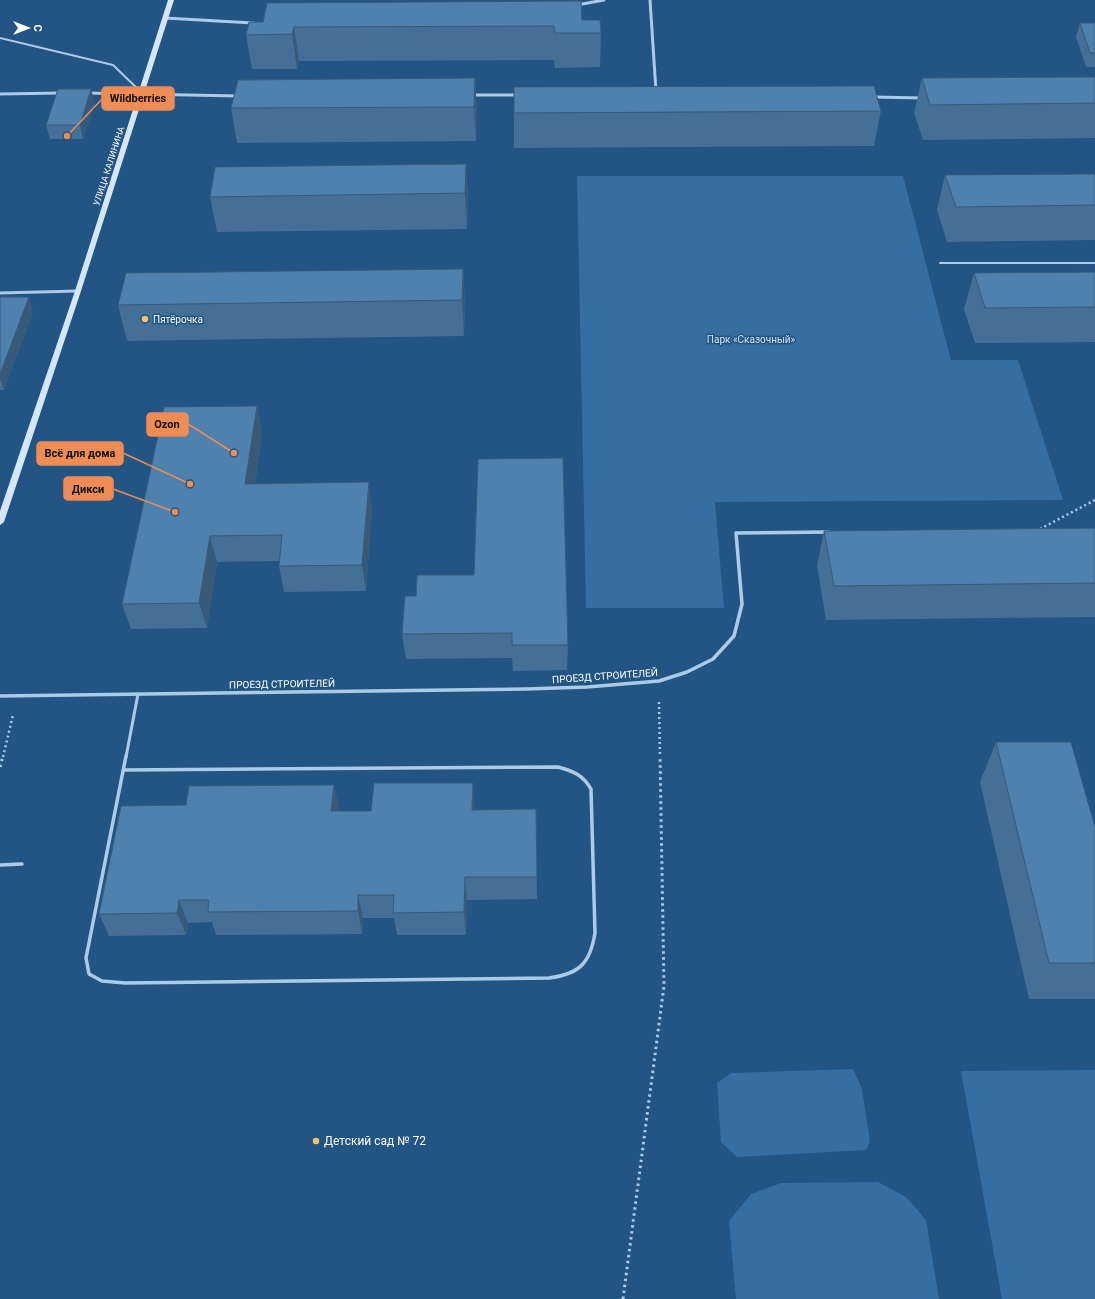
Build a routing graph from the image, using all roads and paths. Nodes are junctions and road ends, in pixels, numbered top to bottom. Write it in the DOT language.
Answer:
graph roads {
  1 [pos="171,0"];
  2 [pos="604,0"];
  3 [pos="650,0"];
  4 [pos="574,6"];
  5 [pos="166,18"];
  6 [pos="256,23"];
  7 [pos="0,38"];
  8 [pos="69,93"];
  9 [pos="84,93"];
  10 [pos="142,93"];
  11 [pos="0,94"];
  12 [pos="466,95"];
  13 [pos="521,95"];
  14 [pos="656,95"];
  15 [pos="244,96"];
  16 [pos="869,97"];
  17 [pos="924,98"];
  18 [pos="940,263"];
  19 [pos="1095,263"];
  20 [pos="78,291"];
  21 [pos="0,293"];
  22 [pos="1095,500"];
  23 [pos="0,522"];
  24 [pos="1040,529"];
  25 [pos="837,532"];
  26 [pos="659,681"];
  27 [pos="138,694"];
  28 [pos="0,696"];
  29 [pos="18,696"];
  30 [pos="0,767"];
  31 [pos="124,770"];
  32 [pos="22,864"];
  33 [pos="0,865"];
  34 [pos="623,1299"];
  1 -- 5 [label="street, УЛИЦА КАЛИНИНА"];
  2 -- 4 [label="street"];
  3 -- 14 [label="street"];
  5 -- 6 [label="street"];
  5 -- 10 [label="street, УЛИЦА КАЛИНИНА"];
  7 -- 10 [label="lane"];
  8 -- 11 [label="street"];
  9 -- 10 [label="street"];
  10 -- 15 [label="street"];
  10 -- 20 [label="street, УЛИЦА КАЛИНИНА"];
  12 -- 13 [label="street"];
  16 -- 17 [label="street"];
  18 -- 19 [label="lane"];
  20 -- 21 [label="street"];
  20 -- 23 [label="street, УЛИЦА КАЛИНИНА"];
  22 -- 24 [label="path"];
  25 -- 26 [label="street, ПРОЕЗД СТРОИТЕЛЕЙ"];
  26 -- 27 [label="street, ПРОЕЗД СТРОИТЕЛЕЙ"];
  26 -- 34 [label="path"];
  27 -- 29 [label="street, ПРОЕЗД СТРОИТЕЛЕЙ"];
  27 -- 31 [label="lane"];
  28 -- 29 [label="street, ПРОЕЗД СТРОИТЕЛЕЙ"];
  29 -- 30 [label="path"];
  31 -- 31 [label="lane"];
  32 -- 33 [label="lane"];
}
